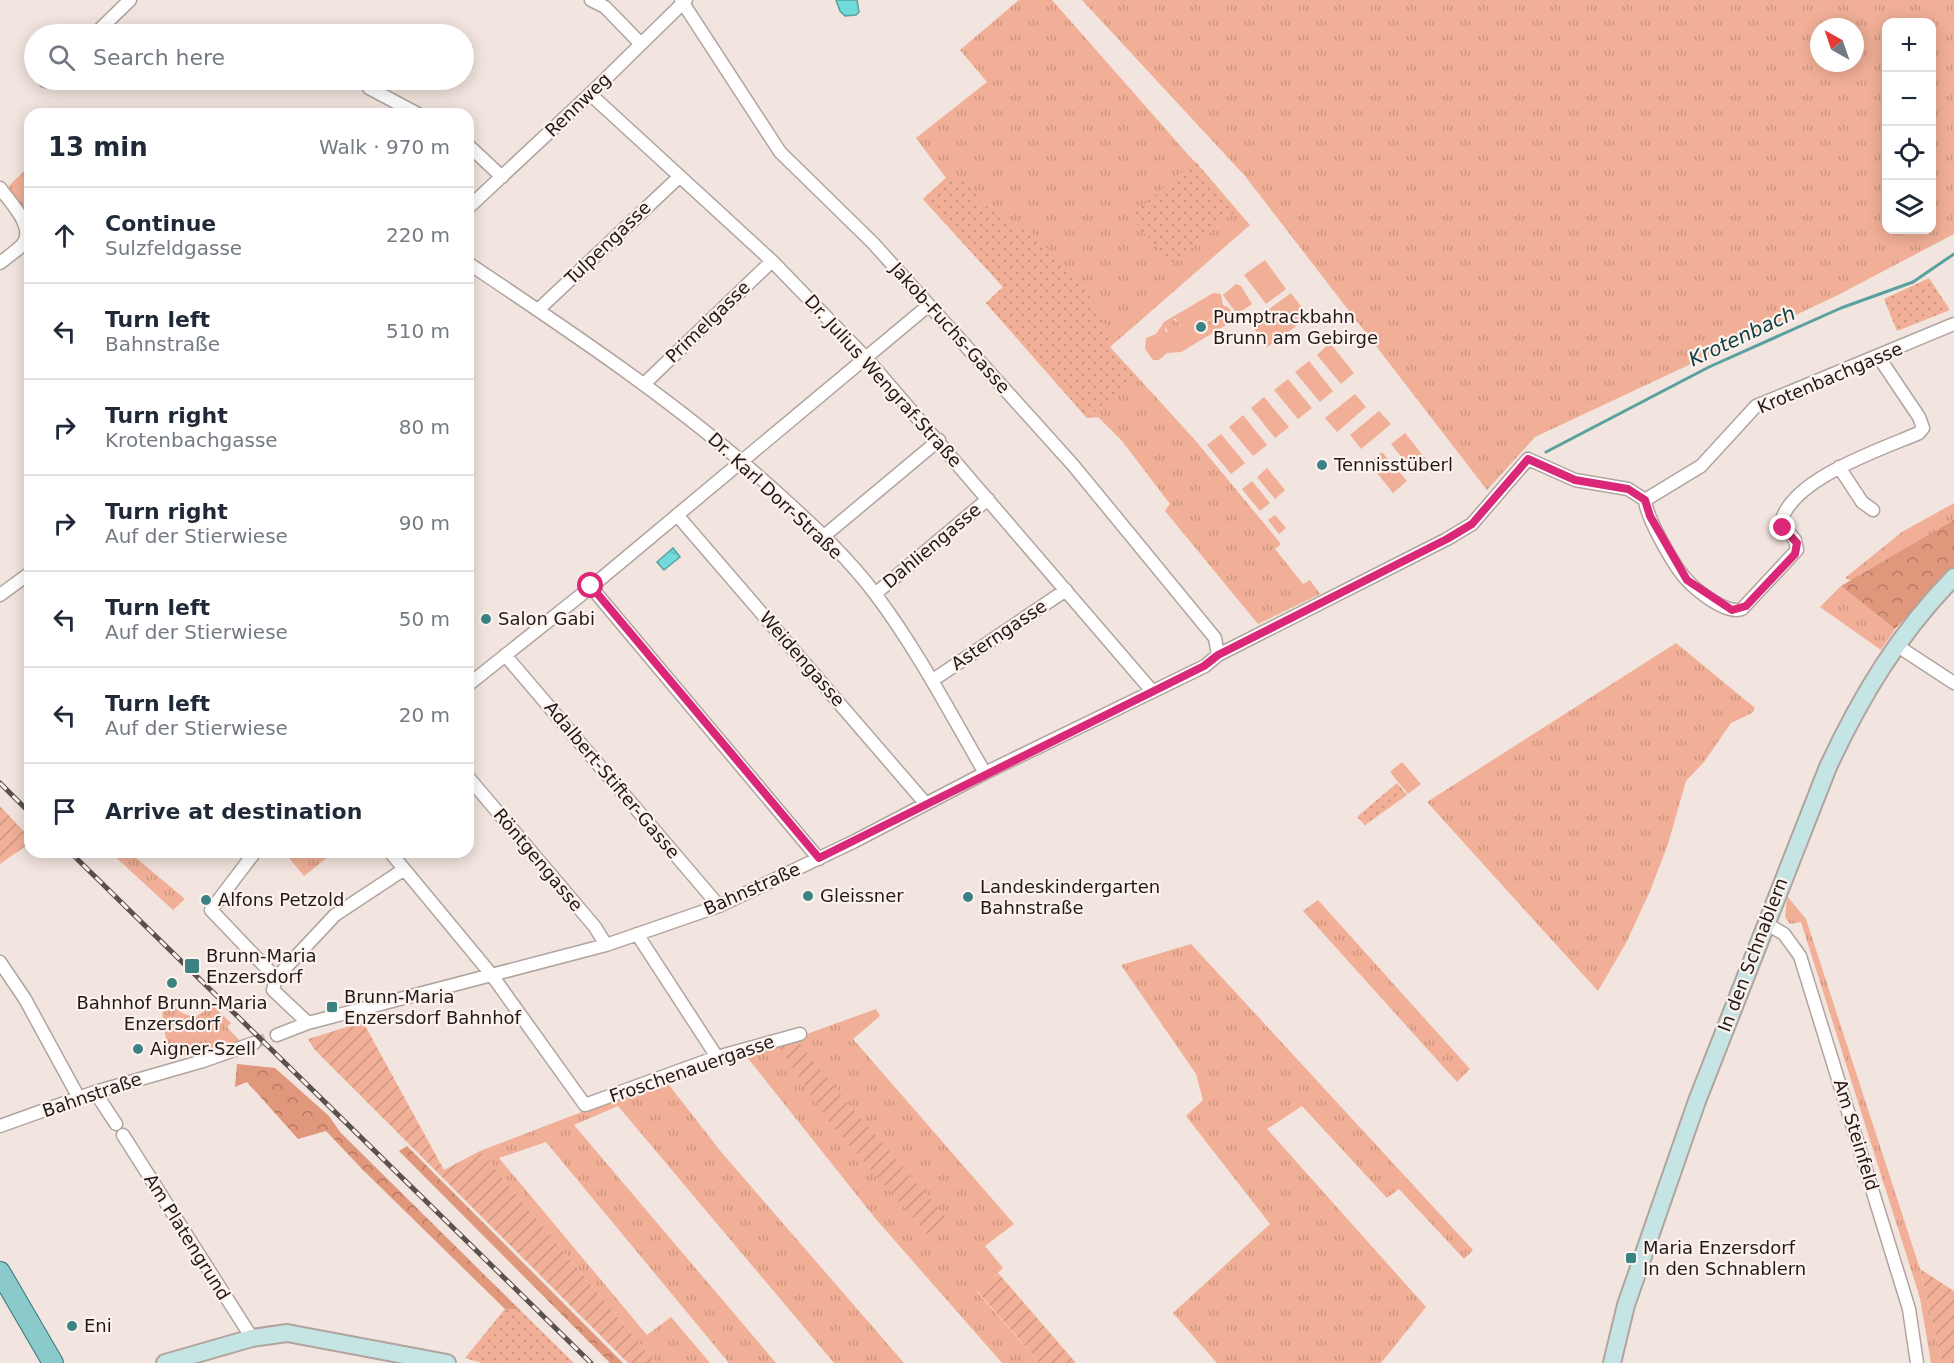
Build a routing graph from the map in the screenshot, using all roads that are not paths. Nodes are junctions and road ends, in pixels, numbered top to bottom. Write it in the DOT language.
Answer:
graph roads {
  1 [pos="130,0"];
  2 [pos="591,0"];
  3 [pos="683,1"];
  4 [pos="105,24"];
  5 [pos="640,43"];
  6 [pos="373,90"];
  7 [pos="590,94"];
  8 [pos="407,108"];
  9 [pos="474,151"];
  10 [pos="502,177"];
  11 [pos="679,177"];
  12 [pos="0,188"];
  13 [pos="474,203"];
  14 [pos="24,223"];
  15 [pos="24,242"];
  16 [pos="772,261"];
  17 [pos="0,263"];
  18 [pos="474,267"];
  19 [pos="929,305"];
  20 [pos="538,310"];
  21 [pos="1954,324"];
  22 [pos="1878,356"];
  23 [pos="866,358"];
  24 [pos="644,384"];
  25 [pos="939,440"];
  26 [pos="742,460"];
  27 [pos="1839,467"];
  28 [pos="988,499"];
  29 [pos="1645,500"];
  30 [pos="1873,510"];
  31 [pos="677,515"];
  32 [pos="824,536"];
  33 [pos="24,577"];
  34 [pos="1954,577"];
  35 [pos="591,586"];
  36 [pos="1066,590"];
  37 [pos="875,594"];
  38 [pos="0,595"];
  39 [pos="1896,645"];
  40 [pos="505,655"];
  41 [pos="1218,655"];
  42 [pos="474,680"];
  43 [pos="933,680"];
  44 [pos="1954,683"];
  45 [pos="1152,691"];
  46 [pos="985,774"];
  47 [pos="474,784"];
  48 [pos="926,804"];
  49 [pos="250,858"];
  50 [pos="394,858"];
  51 [pos="819,858"];
  52 [pos="403,870"];
  53 [pos="718,906"];
  54 [pos="1765,922"];
  55 [pos="637,934"];
  56 [pos="606,945"];
  57 [pos="0,962"];
  58 [pos="491,974"];
  59 [pos="276,978"];
  60 [pos="308,1023"];
  61 [pos="800,1034"];
  62 [pos="277,1035"];
  63 [pos="254,1043"];
  64 [pos="717,1057"];
  65 [pos="95,1092"];
  66 [pos="79,1098"];
  67 [pos="0,1126"];
  68 [pos="0,1272"];
  69 [pos="252,1338"];
  70 [pos="191,1359"];
  71 [pos="53,1363"];
  72 [pos="165,1363"];
  73 [pos="447,1363"];
  74 [pos="1612,1363"];
  75 [pos="1917,1363"];
  1 -- 4 [label="street"];
  2 -- 5 [label="street"];
  3 -- 5 [label="street, Rennweg"];
  3 -- 19 [label="street, Jakob-Fuchs-Gasse"];
  5 -- 7 [label="street, Rennweg"];
  6 -- 8 [label="street"];
  7 -- 10 [label="street, Rennweg"];
  7 -- 11 [label="street, Dr. Julius Wengraf-Straße"];
  9 -- 10 [label="street"];
  10 -- 13 [label="street, Rennweg"];
  11 -- 16 [label="street, Dr. Julius Wengraf-Straße"];
  11 -- 20 [label="street, Tulpengasse"];
  12 -- 14 [label="street"];
  15 -- 17 [label="street"];
  16 -- 23 [label="street, Dr. Julius Wengraf-Straße"];
  16 -- 24 [label="street, Primelgasse"];
  18 -- 20 [label="street, Dr. Karl Dorr-Straße"];
  19 -- 23 [label="street"];
  19 -- 41 [label="street, Jakob-Fuchs-Gasse"];
  20 -- 24 [label="street, Dr. Karl Dorr-Straße"];
  21 -- 22 [label="street, Krotenbachgasse"];
  22 -- 27 [label="street"];
  22 -- 29 [label="street, Krotenbachgasse"];
  23 -- 25 [label="street, Dr. Julius Wengraf-Straße"];
  23 -- 26 [label="street"];
  24 -- 26 [label="street, Dr. Karl Dorr-Straße"];
  25 -- 28 [label="street, Dr. Julius Wengraf-Straße"];
  25 -- 32 [label="street"];
  26 -- 31 [label="street"];
  26 -- 32 [label="street, Dr. Karl Dorr-Straße"];
  27 -- 29 [label="street"];
  27 -- 30 [label="street"];
  28 -- 36 [label="street, Dr. Julius Wengraf-Straße"];
  28 -- 37 [label="street, Dahliengasse"];
  29 -- 41 [label="street, Bahnstraße"];
  31 -- 35 [label="street"];
  31 -- 48 [label="street, Weidengasse"];
  32 -- 37 [label="street, Dr. Karl Dorr-Straße"];
  33 -- 38 [label="street"];
  34 -- 39 [label="street, In den Schnablern"];
  35 -- 40 [label="street"];
  35 -- 51 [label="street"];
  36 -- 43 [label="street, Asterngasse"];
  36 -- 45 [label="street, Dr. Julius Wengraf-Straße"];
  37 -- 43 [label="street, Dr. Karl Dorr-Straße"];
  39 -- 44 [label="street"];
  39 -- 54 [label="street, In den Schnablern"];
  40 -- 42 [label="street"];
  40 -- 53 [label="street, Adalbert-Stifter-Gasse"];
  41 -- 45 [label="street, Bahnstraße"];
  43 -- 46 [label="street, Dr. Karl Dorr-Straße"];
  45 -- 46 [label="street, Bahnstraße"];
  46 -- 48 [label="street, Bahnstraße"];
  47 -- 56 [label="street, Röntgengasse"];
  48 -- 51 [label="street, Bahnstraße"];
  49 -- 59 [label="street"];
  50 -- 52 [label="street"];
  51 -- 53 [label="street, Bahnstraße"];
  52 -- 58 [label="street"];
  52 -- 59 [label="street"];
  53 -- 55 [label="street, Bahnstraße"];
  54 -- 74 [label="street, In den Schnablern"];
  54 -- 75 [label="street, Am Steinfeld"];
  55 -- 56 [label="street, Bahnstraße"];
  55 -- 64 [label="street"];
  56 -- 58 [label="street, Bahnstraße"];
  57 -- 66 [label="street"];
  58 -- 60 [label="street, Bahnstraße"];
  58 -- 64 [label="street, Froschenauergasse"];
  59 -- 60 [label="street"];
  60 -- 62 [label="street, Bahnstraße"];
  61 -- 64 [label="street, Froschenauergasse"];
  63 -- 65 [label="street, Bahnstraße"];
  65 -- 66 [label="street, Bahnstraße"];
  65 -- 69 [label="street, Am Platengrund"];
  66 -- 67 [label="street, Bahnstraße"];
  68 -- 71 [label="main road"];
  69 -- 70 [label="street"];
  69 -- 73 [label="street"];
  70 -- 72 [label="street"];
}
